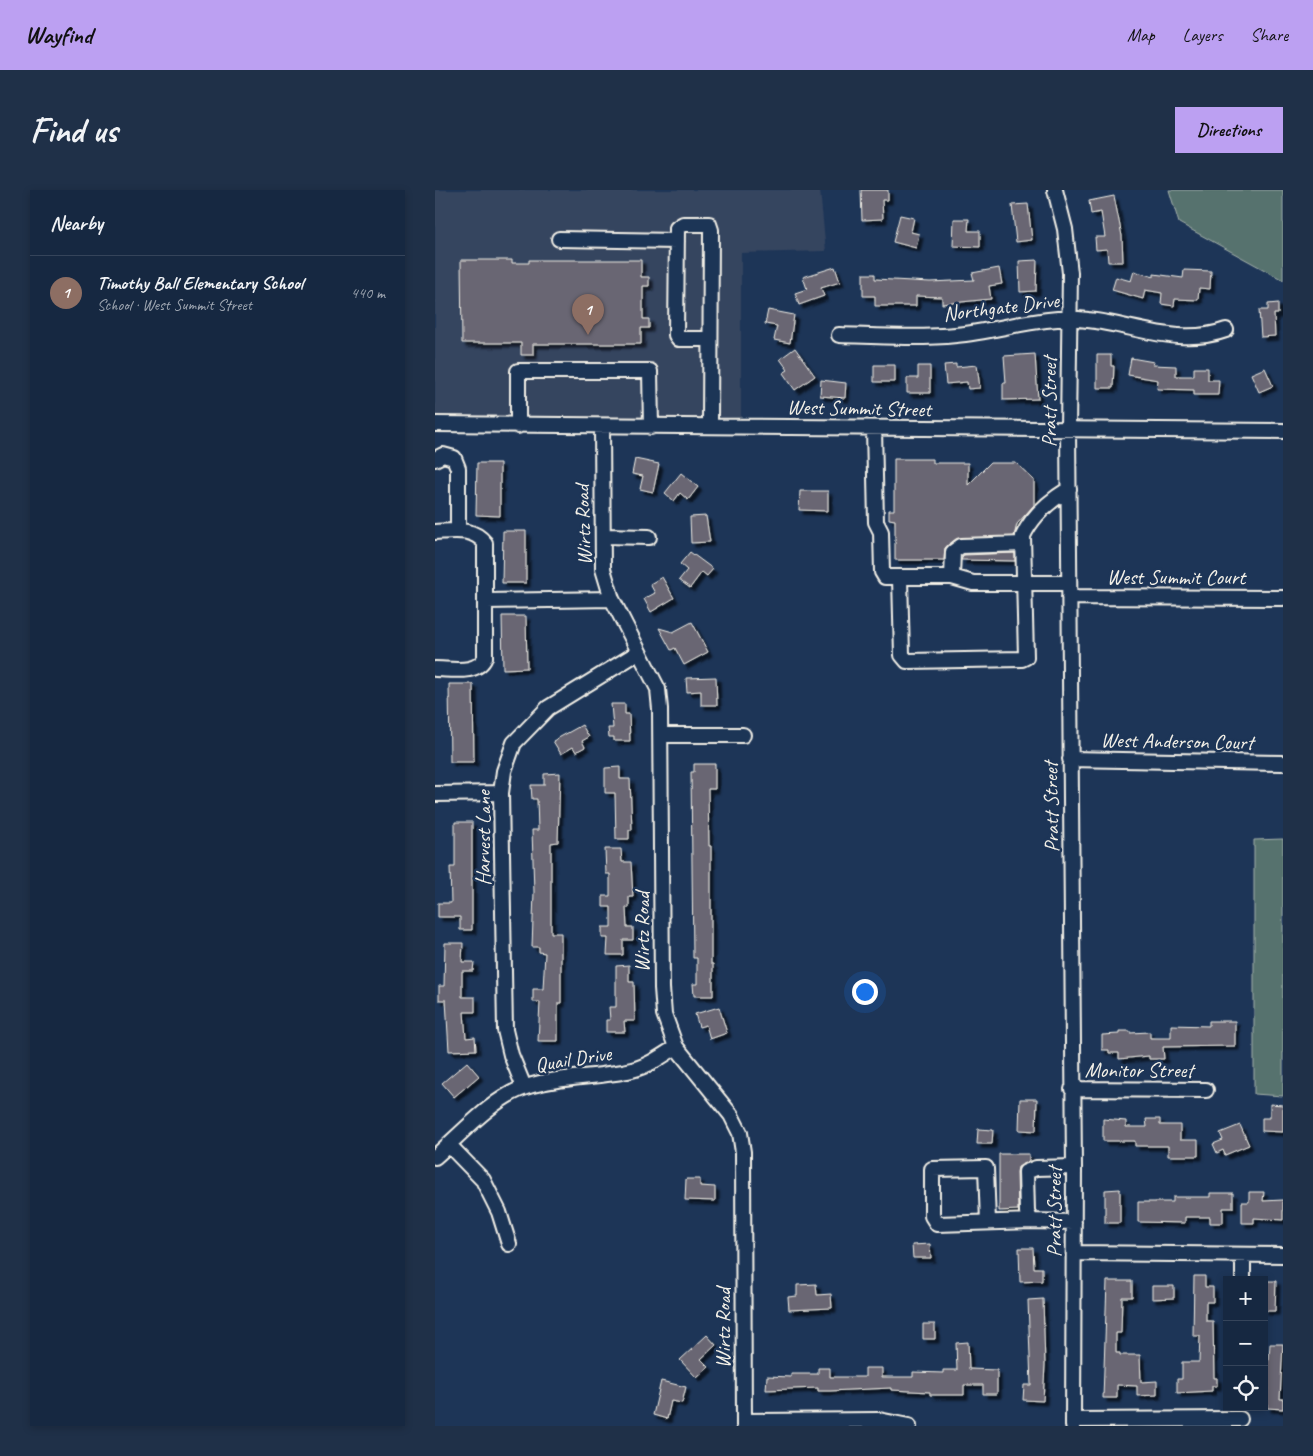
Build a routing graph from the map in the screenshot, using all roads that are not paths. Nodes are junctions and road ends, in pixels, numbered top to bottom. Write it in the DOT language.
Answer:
graph roads {
  1 [pos="1055,190"];
  2 [pos="559,239"];
  3 [pos="677,241"];
  4 [pos="1069,318"];
  5 [pos="1226,330"];
  6 [pos="839,335"];
  7 [pos="710,339"];
  8 [pos="435,424"];
  9 [pos="518,426"];
  10 [pos="710,426"];
  11 [pos="602,427"];
  12 [pos="651,427"];
  13 [pos="874,428"];
  14 [pos="1068,429"];
  15 [pos="1283,431"];
  16 [pos="439,457"];
  17 [pos="1069,489"];
  18 [pos="458,531"];
  19 [pos="435,532"];
  20 [pos="603,536"];
  21 [pos="649,537"];
  22 [pos="1023,544"];
  23 [pos="900,578"];
  24 [pos="952,578"];
  25 [pos="1069,582"];
  26 [pos="1024,583"];
  27 [pos="1069,597"];
  28 [pos="1283,598"];
  29 [pos="612,599"];
  30 [pos="487,601"];
  31 [pos="639,652"];
  32 [pos="435,669"];
  33 [pos="743,734"];
  34 [pos="661,735"];
  35 [pos="1070,759"];
  36 [pos="1283,763"];
  37 [pos="501,793"];
  38 [pos="435,794"];
  39 [pos="676,1047"];
  40 [pos="524,1087"];
  41 [pos="1072,1089"];
  42 [pos="1206,1090"];
  43 [pos="449,1145"];
  44 [pos="435,1157"];
  45 [pos="1074,1167"];
  46 [pos="1031,1220"];
  47 [pos="988,1222"];
  48 [pos="1074,1222"];
  49 [pos="509,1244"];
  50 [pos="1074,1253"];
  51 [pos="1243,1255"];
  52 [pos="1283,1255"];
  53 [pos="1243,1276"];
  54 [pos="1240,1418"];
  55 [pos="1073,1423"];
  56 [pos="743,1424"];
  57 [pos="909,1426"];
  1 -- 4 [label="street, Pratt Street"];
  2 -- 3 [label="street"];
  3 -- 7 [label="street"];
  3 -- 7 [label="street"];
  4 -- 5 [label="street, Northgate Drive"];
  4 -- 6 [label="street, Northgate Drive"];
  4 -- 14 [label="street, Pratt Street"];
  7 -- 10 [label="street"];
  8 -- 9 [label="street, West Summit Street"];
  9 -- 11 [label="street, West Summit Street"];
  9 -- 12 [label="street"];
  10 -- 12 [label="street, West Summit Street"];
  10 -- 13 [label="street, West Summit Street"];
  11 -- 12 [label="street, West Summit Street"];
  11 -- 20 [label="street, Wirtz Road"];
  13 -- 14 [label="street, West Summit Street"];
  13 -- 23 [label="street"];
  14 -- 15 [label="street, West Summit Street"];
  14 -- 17 [label="street, Pratt Street"];
  16 -- 18 [label="street"];
  17 -- 22 [label="street"];
  17 -- 25 [label="street, Pratt Street"];
  18 -- 19 [label="street"];
  18 -- 30 [label="street"];
  20 -- 21 [label="street"];
  20 -- 29 [label="street, Wirtz Road"];
  22 -- 24 [label="street"];
  22 -- 26 [label="street"];
  23 -- 24 [label="street"];
  23 -- 26 [label="street"];
  24 -- 26 [label="street"];
  25 -- 26 [label="street"];
  25 -- 27 [label="street, Pratt Street"];
  27 -- 28 [label="street, West Summit Court"];
  27 -- 35 [label="street, Pratt Street"];
  29 -- 30 [label="street"];
  29 -- 31 [label="street, Wirtz Road"];
  30 -- 32 [label="street"];
  31 -- 34 [label="street, Wirtz Road"];
  31 -- 37 [label="street, Harvest Lane"];
  33 -- 34 [label="street"];
  34 -- 39 [label="street, Wirtz Road"];
  35 -- 36 [label="street, West Anderson Court"];
  35 -- 41 [label="street, Pratt Street"];
  37 -- 38 [label="street"];
  37 -- 40 [label="street, Harvest Lane"];
  39 -- 40 [label="street, Quail Drive"];
  39 -- 56 [label="street, Wirtz Road"];
  40 -- 43 [label="street, Quail Drive"];
  41 -- 42 [label="street, Monitor Street"];
  41 -- 45 [label="street, Pratt Street"];
  43 -- 44 [label="street, Quail Drive"];
  43 -- 49 [label="street"];
  45 -- 46 [label="street"];
  45 -- 48 [label="street, Pratt Street"];
  46 -- 47 [label="street"];
  46 -- 48 [label="street"];
  47 -- 47 [label="street"];
  48 -- 50 [label="street, Pratt Street"];
  50 -- 51 [label="street"];
  50 -- 55 [label="street, Pratt Street"];
  51 -- 52 [label="street"];
  51 -- 53 [label="street"];
  54 -- 55 [label="street"];
  56 -- 57 [label="street"];
}
